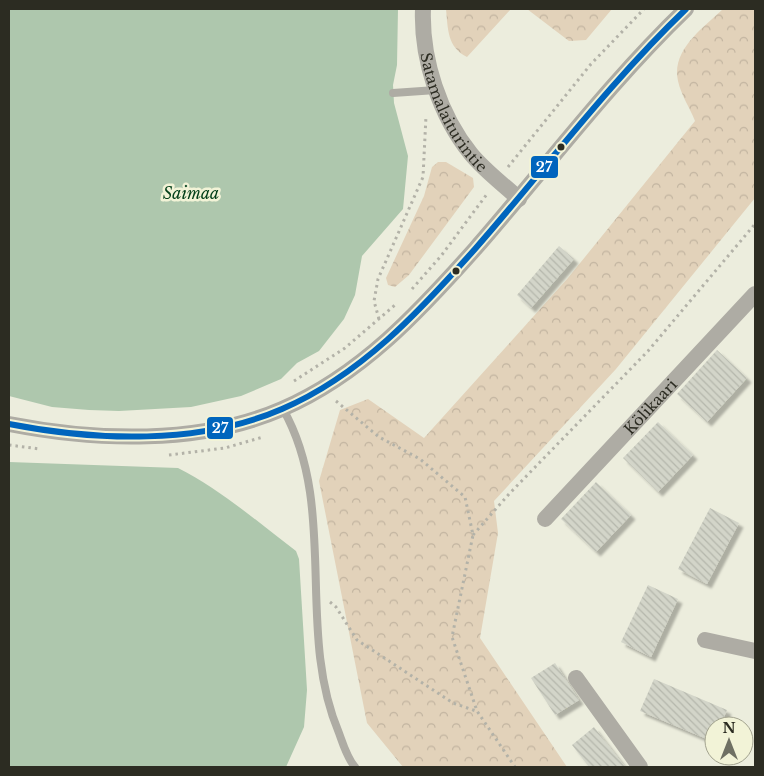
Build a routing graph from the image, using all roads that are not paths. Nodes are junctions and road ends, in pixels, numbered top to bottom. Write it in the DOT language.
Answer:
graph roads {
  1 [pos="423,9"];
  2 [pos="686,9"];
  3 [pos="430,91"];
  4 [pos="393,94"];
  5 [pos="519,199"];
  6 [pos="755,294"];
  7 [pos="283,409"];
  8 [pos="9,424"];
  9 [pos="545,519"];
  10 [pos="704,640"];
  11 [pos="755,651"];
  12 [pos="576,678"];
  13 [pos="355,767"];
  14 [pos="640,767"];
  1 -- 3 [label="street, Satamalaiturintie"];
  2 -- 5 [label="street"];
  3 -- 4 [label="lane"];
  3 -- 5 [label="street, Satamalaiturintie"];
  5 -- 7 [label="street"];
  6 -- 9 [label="street, Kölikaari"];
  7 -- 8 [label="street"];
  7 -- 13 [label="lane"];
  10 -- 11 [label="street"];
  12 -- 14 [label="street"];
}
